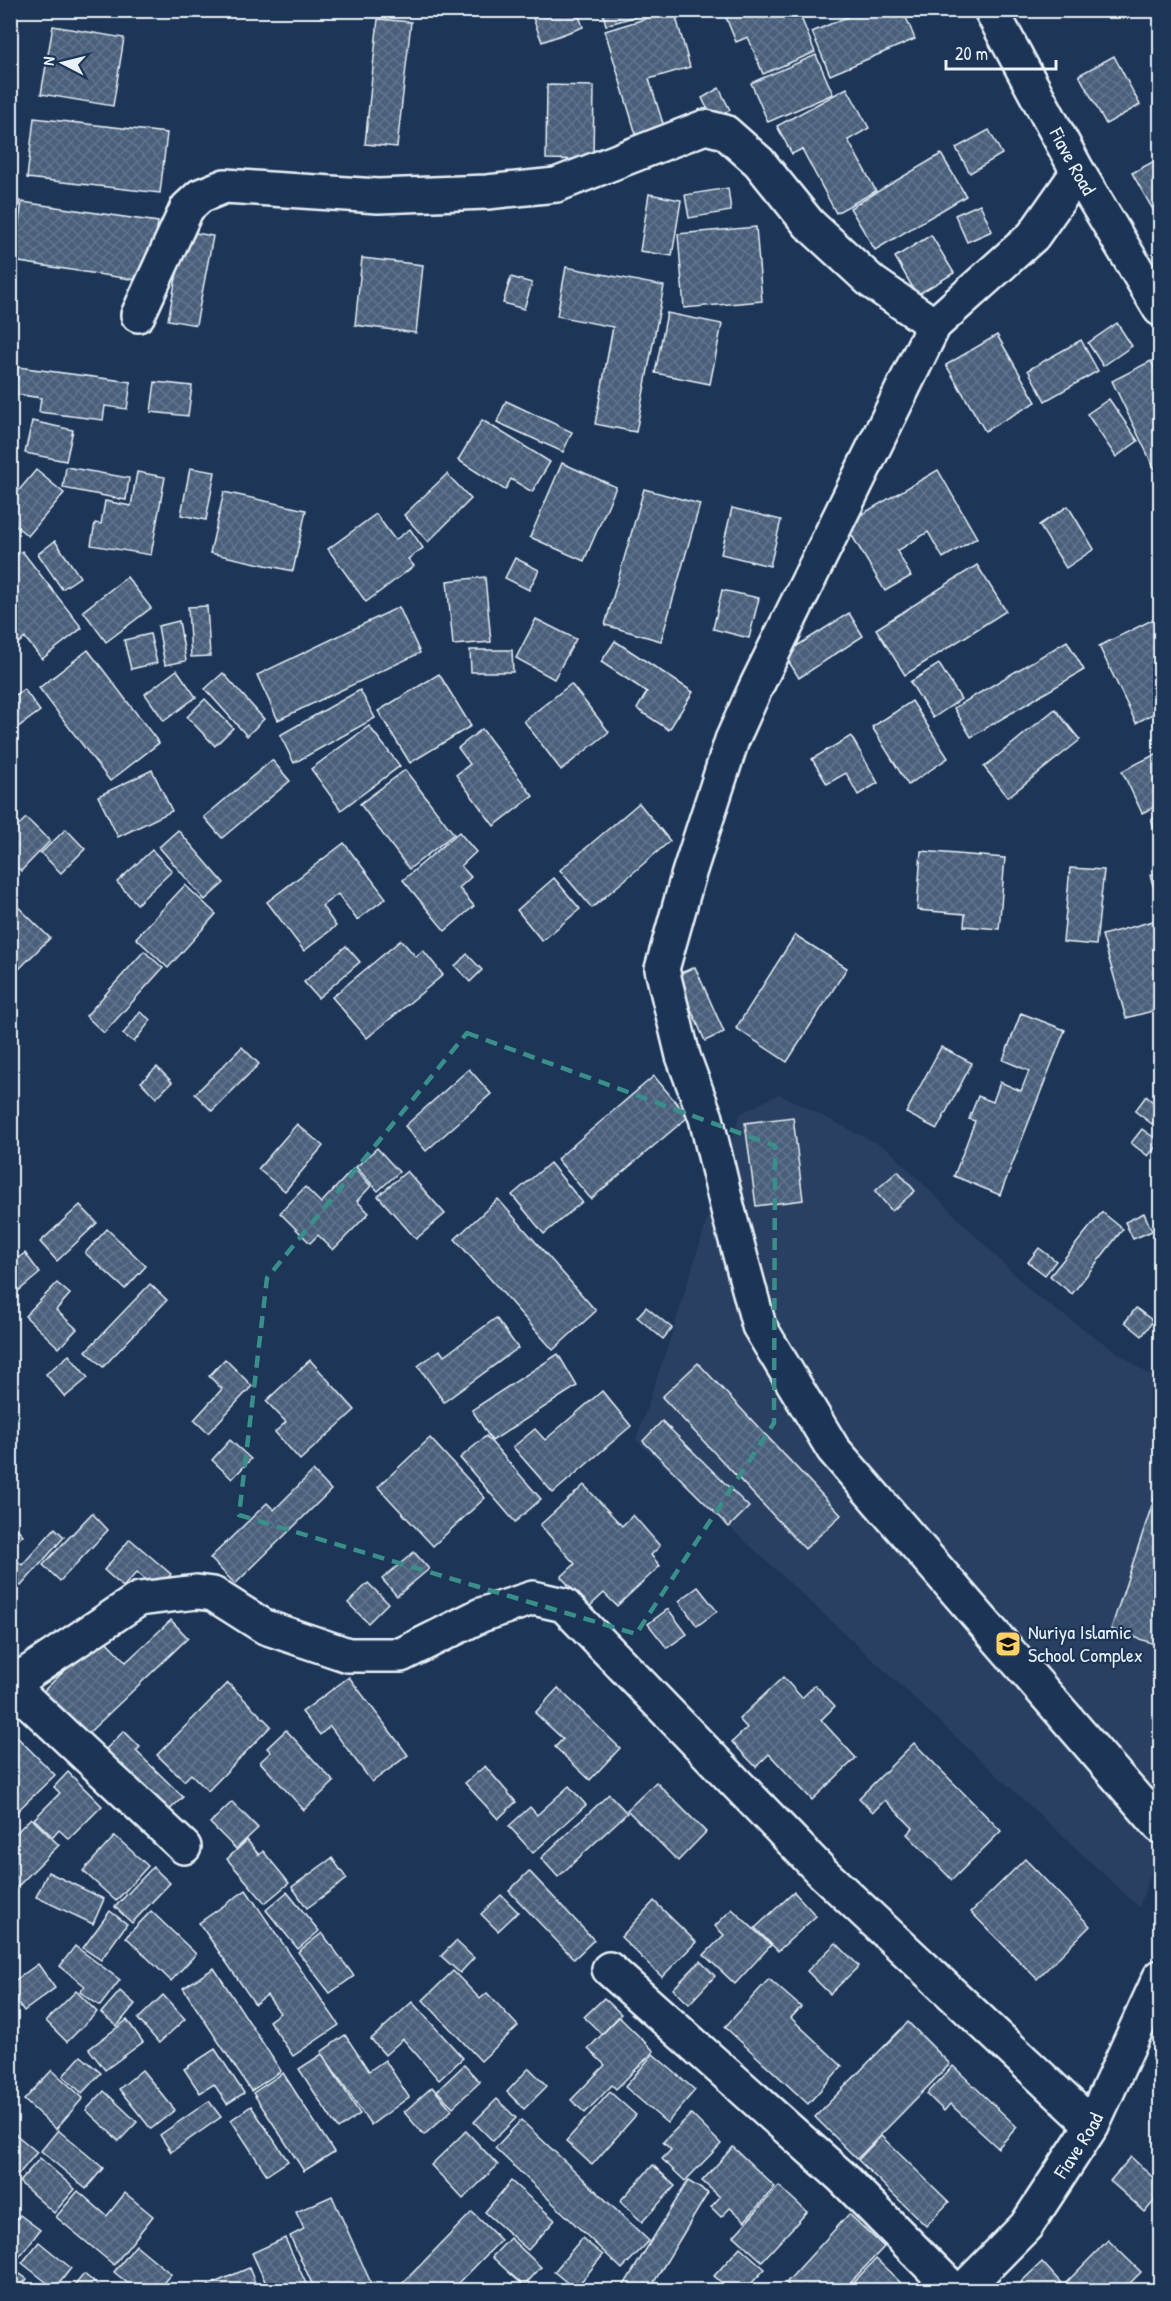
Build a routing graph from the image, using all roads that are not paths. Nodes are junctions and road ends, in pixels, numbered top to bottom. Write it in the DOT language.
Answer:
graph roads {
  1 [pos="991,10"];
  2 [pos="1078,172"];
  3 [pos="1161,309"];
  4 [pos="138,315"];
  5 [pos="934,326"];
  6 [pos="11,1685"];
  7 [pos="1161,1826"];
  8 [pos="184,1847"];
  9 [pos="609,1969"];
  10 [pos="1161,1977"];
  11 [pos="1092,2125"];
  12 [pos="954,2290"];
  13 [pos="963,2290"];
  1 -- 2 [label="street, Fiave Road"];
  2 -- 3 [label="street, Fiave Road"];
  2 -- 5 [label="street"];
  4 -- 5 [label="street"];
  5 -- 7 [label="street"];
  6 -- 8 [label="street"];
  6 -- 11 [label="street"];
  9 -- 12 [label="street"];
  10 -- 11 [label="street, Fiave Road"];
  11 -- 13 [label="street, Fiave Road"];
}
